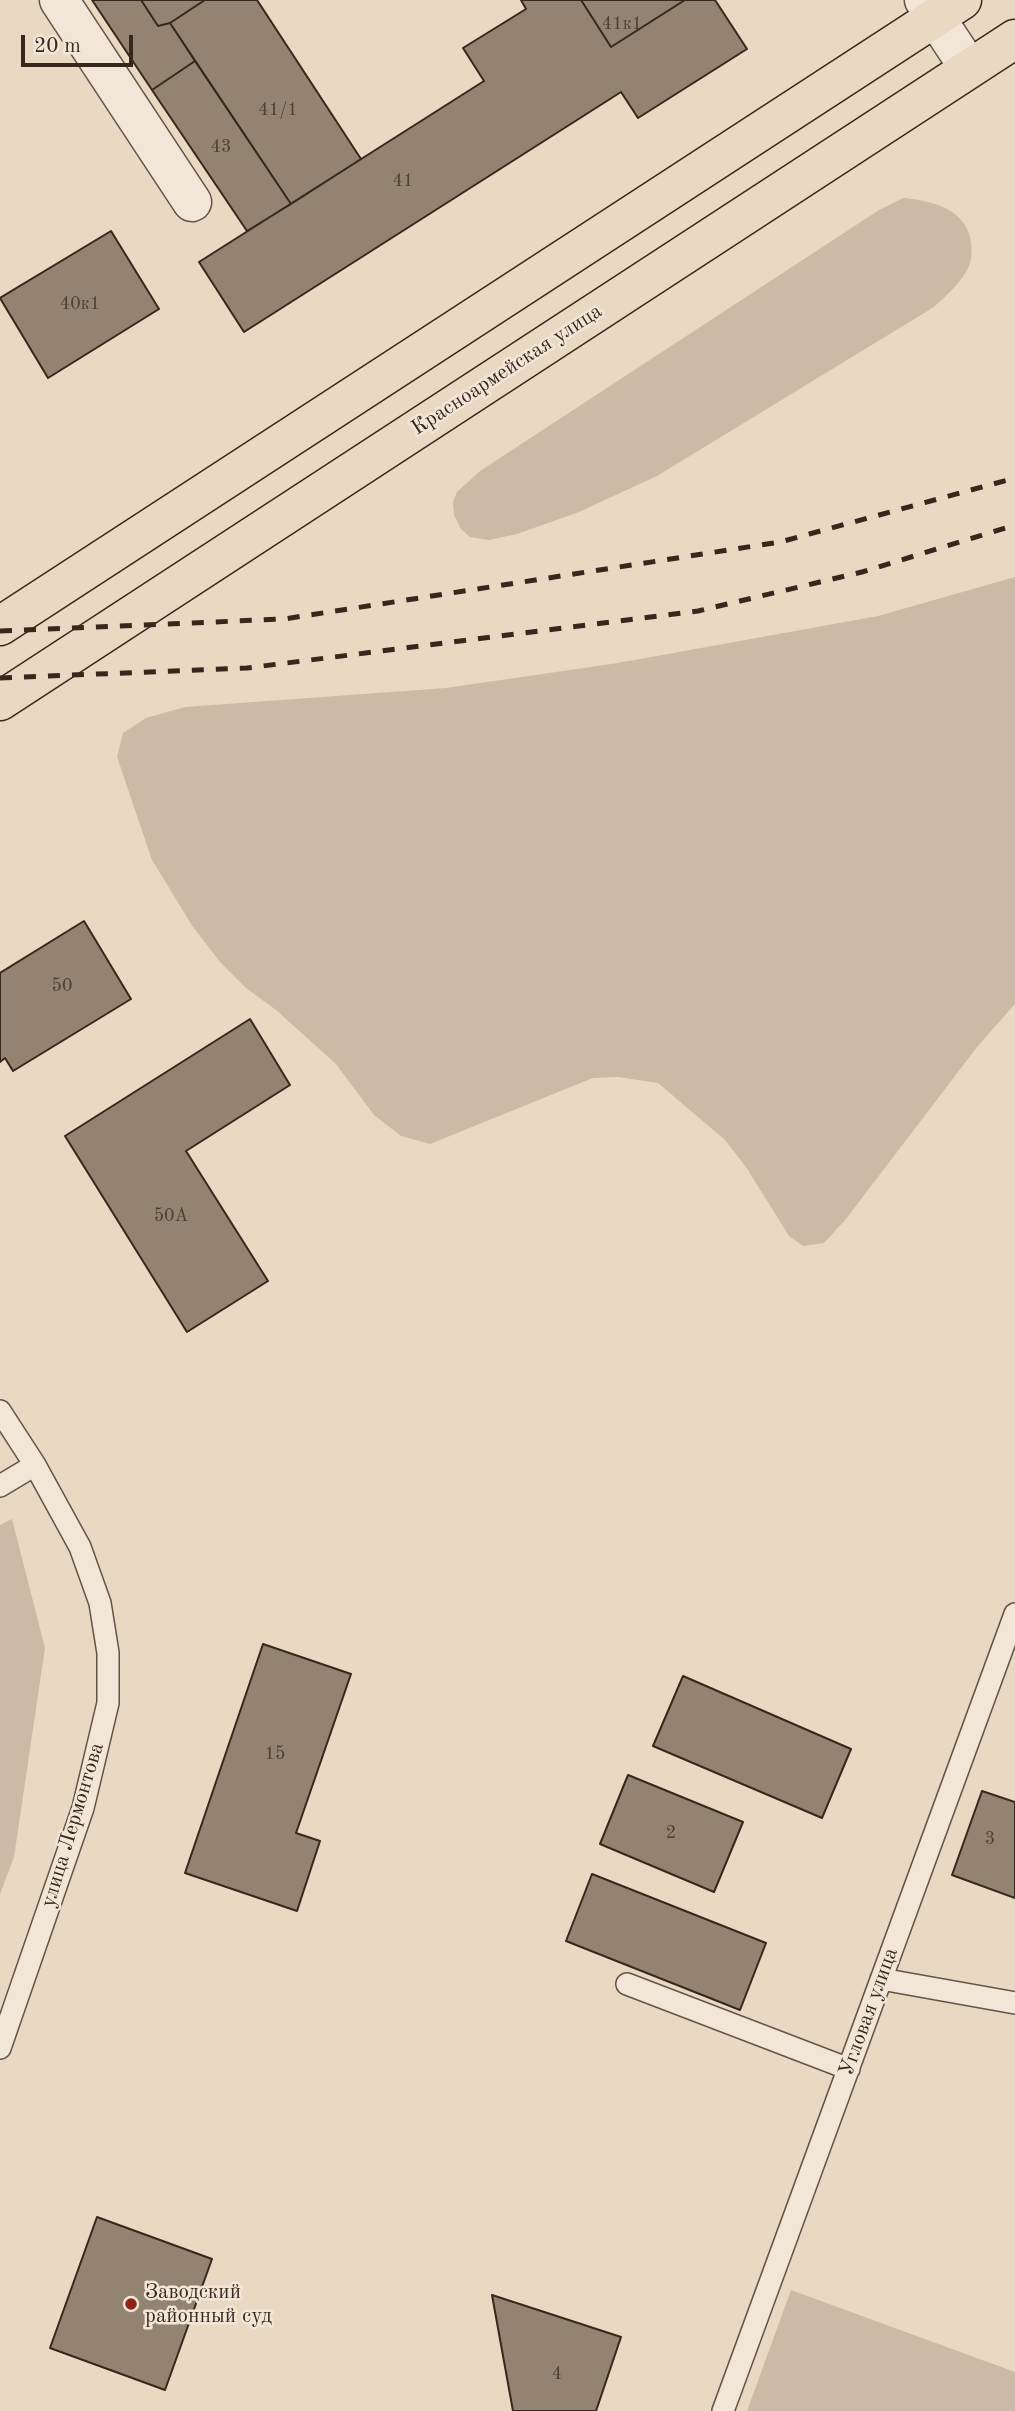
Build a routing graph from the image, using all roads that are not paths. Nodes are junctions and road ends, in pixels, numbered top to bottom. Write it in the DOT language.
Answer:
graph roads {
  1 [pos="59,0"];
  2 [pos="941,6"];
  3 [pos="1015,38"];
  4 [pos="969,68"];
  5 [pos="192,202"];
  6 [pos="0,626"];
  7 [pos="0,701"];
  8 [pos="0,1411"];
  9 [pos="35,1465"];
  10 [pos="0,1486"];
  11 [pos="1015,1614"];
  12 [pos="881,1979"];
  13 [pos="627,1984"];
  14 [pos="1015,2003"];
  15 [pos="0,2048"];
  16 [pos="849,2069"];
  17 [pos="723,2411"];
  1 -- 5 [label="street"];
  2 -- 4 [label="street"];
  2 -- 6 [label="main road"];
  3 -- 4 [label="main road, Красноармейская улица"];
  4 -- 7 [label="main road, Красноармейская улица"];
  8 -- 9 [label="lane, улица Лермонтова"];
  9 -- 10 [label="lane"];
  9 -- 15 [label="lane, улица Лермонтова"];
  11 -- 12 [label="lane, Угловая улица"];
  12 -- 14 [label="lane"];
  12 -- 16 [label="lane, Угловая улица"];
  13 -- 16 [label="lane"];
  16 -- 17 [label="lane, Угловая улица"];
}
